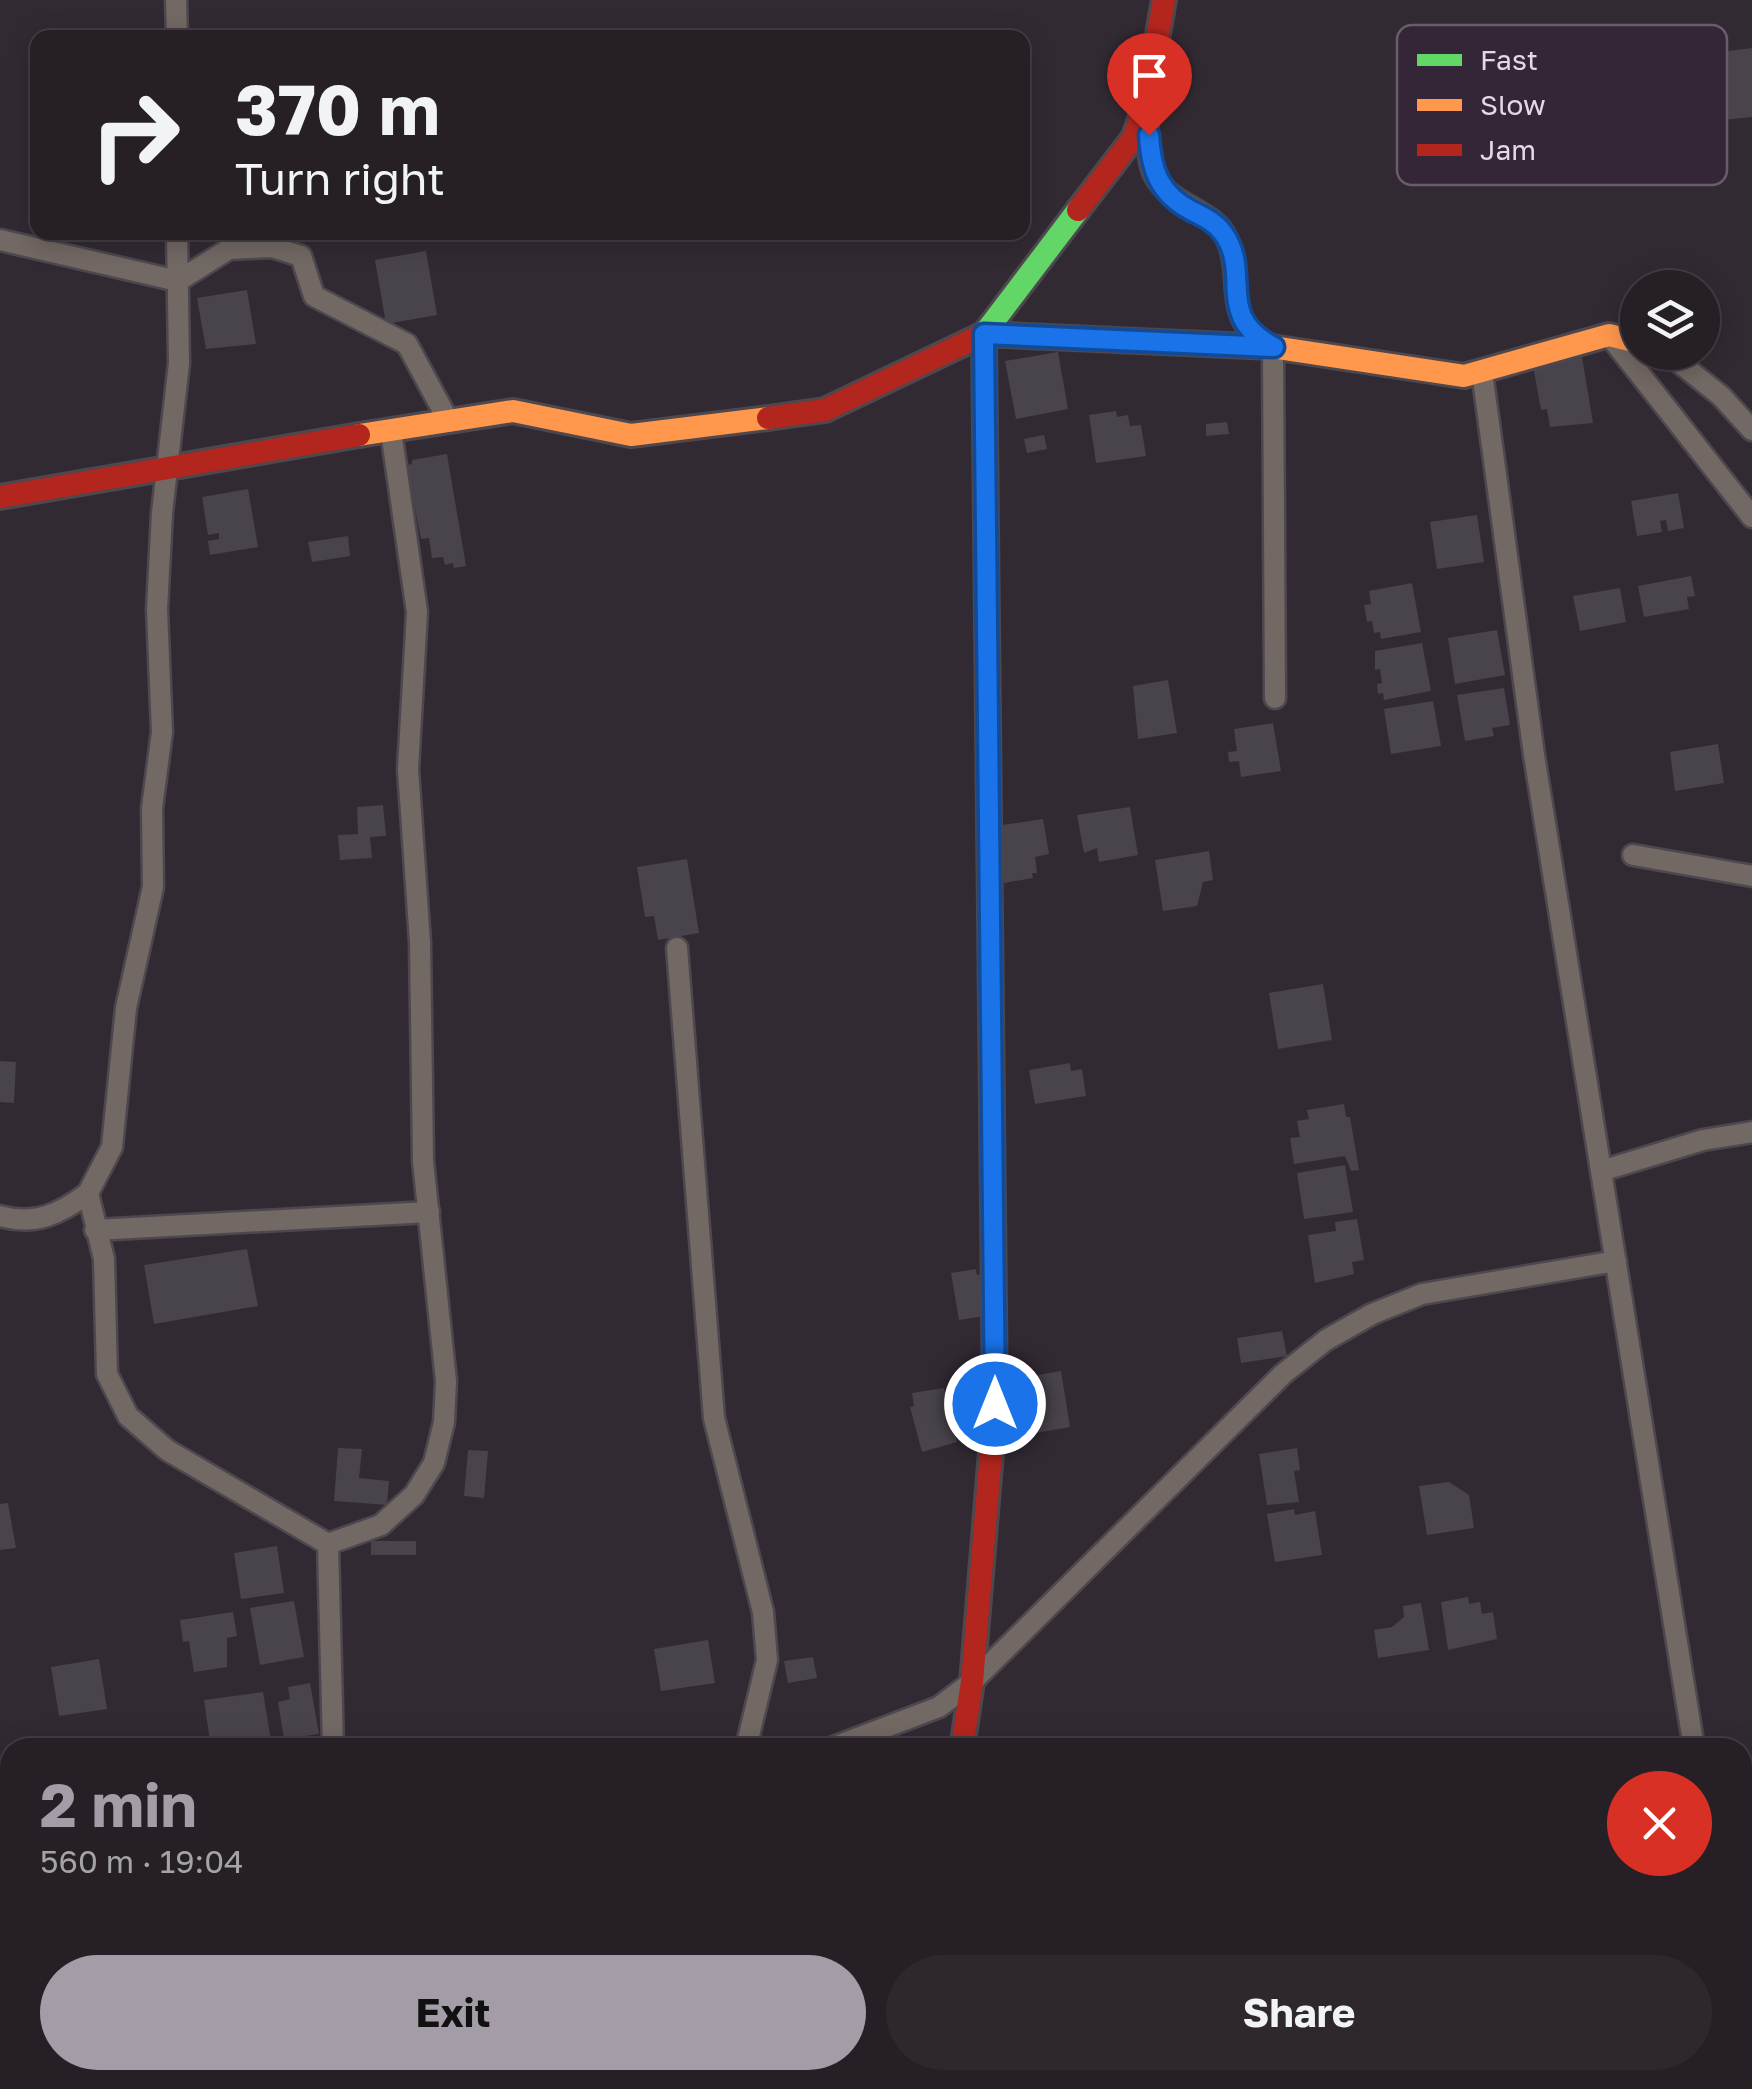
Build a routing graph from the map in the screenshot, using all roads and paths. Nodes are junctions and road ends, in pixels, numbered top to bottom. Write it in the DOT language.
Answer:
graph roads {
  1 [pos="176,0"];
  2 [pos="1164,0"];
  3 [pos="177,30"];
  4 [pos="1146,102"];
  5 [pos="0,240"];
  6 [pos="177,240"];
  7 [pos="178,281"];
  8 [pos="984,334"];
  9 [pos="1609,335"];
  10 [pos="1620,338"];
  11 [pos="1274,347"];
  12 [pos="1688,370"];
  13 [pos="1482,372"];
  14 [pos="449,422"];
  15 [pos="1752,430"];
  16 [pos="391,431"];
  17 [pos="168,465"];
  18 [pos="0,497"];
  19 [pos="1752,517"];
  20 [pos="1275,698"];
  21 [pos="1632,855"];
  22 [pos="1752,876"];
  23 [pos="677,948"];
  24 [pos="1752,1132"];
  25 [pos="1602,1171"];
  26 [pos="88,1193"];
  27 [pos="429,1212"];
  28 [pos="0,1216"];
  29 [pos="95,1230"];
  30 [pos="1616,1261"];
  31 [pos="328,1544"];
  32 [pos="972,1682"];
  33 [pos="334,1738"];
  34 [pos="748,1738"];
  35 [pos="857,1738"];
  36 [pos="964,1738"];
  37 [pos="1692,1738"];
  1 -- 3 [label="street"];
  2 -- 4 [label="street"];
  4 -- 8 [label="street"];
  4 -- 11 [label="street"];
  5 -- 7 [label="street"];
  6 -- 7 [label="street"];
  7 -- 14 [label="street"];
  7 -- 17 [label="street"];
  8 -- 11 [label="street"];
  8 -- 14 [label="street"];
  8 -- 32 [label="street"];
  9 -- 10 [label="street"];
  9 -- 13 [label="street"];
  9 -- 19 [label="street"];
  11 -- 13 [label="street"];
  11 -- 20 [label="street"];
  12 -- 15 [label="street"];
  13 -- 25 [label="street"];
  14 -- 16 [label="street"];
  16 -- 17 [label="street"];
  16 -- 27 [label="street"];
  17 -- 18 [label="street"];
  17 -- 26 [label="street"];
  21 -- 22 [label="street"];
  23 -- 34 [label="street"];
  24 -- 25 [label="street"];
  25 -- 30 [label="street"];
  26 -- 28 [label="street"];
  26 -- 29 [label="street"];
  27 -- 29 [label="street"];
  27 -- 31 [label="street"];
  29 -- 31 [label="street"];
  30 -- 32 [label="street"];
  30 -- 37 [label="street"];
  31 -- 33 [label="street"];
  32 -- 35 [label="street"];
  32 -- 36 [label="street"];
}
